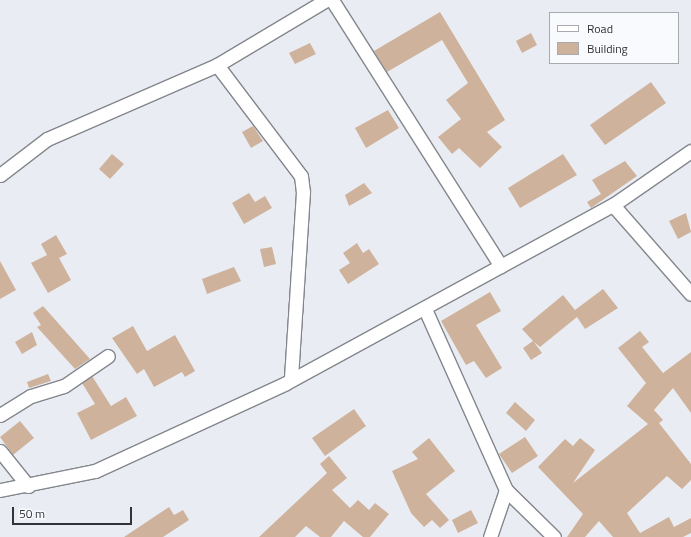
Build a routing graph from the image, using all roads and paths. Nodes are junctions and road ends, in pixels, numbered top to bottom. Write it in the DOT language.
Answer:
graph roads {
  1 [pos="326,0"];
  2 [pos="332,0"];
  3 [pos="217,65"];
  4 [pos="691,151"];
  5 [pos="0,175"];
  6 [pos="613,205"];
  7 [pos="501,266"];
  8 [pos="691,294"];
  9 [pos="425,309"];
  10 [pos="108,356"];
  11 [pos="291,380"];
  12 [pos="0,415"];
  13 [pos="0,451"];
  14 [pos="28,486"];
  15 [pos="0,490"];
  16 [pos="506,490"];
  17 [pos="490,537"];
  18 [pos="554,537"];
  1 -- 3 [label="street"];
  2 -- 7 [label="street"];
  3 -- 5 [label="street"];
  3 -- 11 [label="street"];
  4 -- 6 [label="street"];
  6 -- 7 [label="street"];
  6 -- 8 [label="street"];
  7 -- 9 [label="street"];
  9 -- 11 [label="street"];
  9 -- 16 [label="street"];
  10 -- 12 [label="street"];
  11 -- 14 [label="street"];
  13 -- 14 [label="street"];
  14 -- 15 [label="street"];
  16 -- 17 [label="street"];
  16 -- 18 [label="street"];
}
